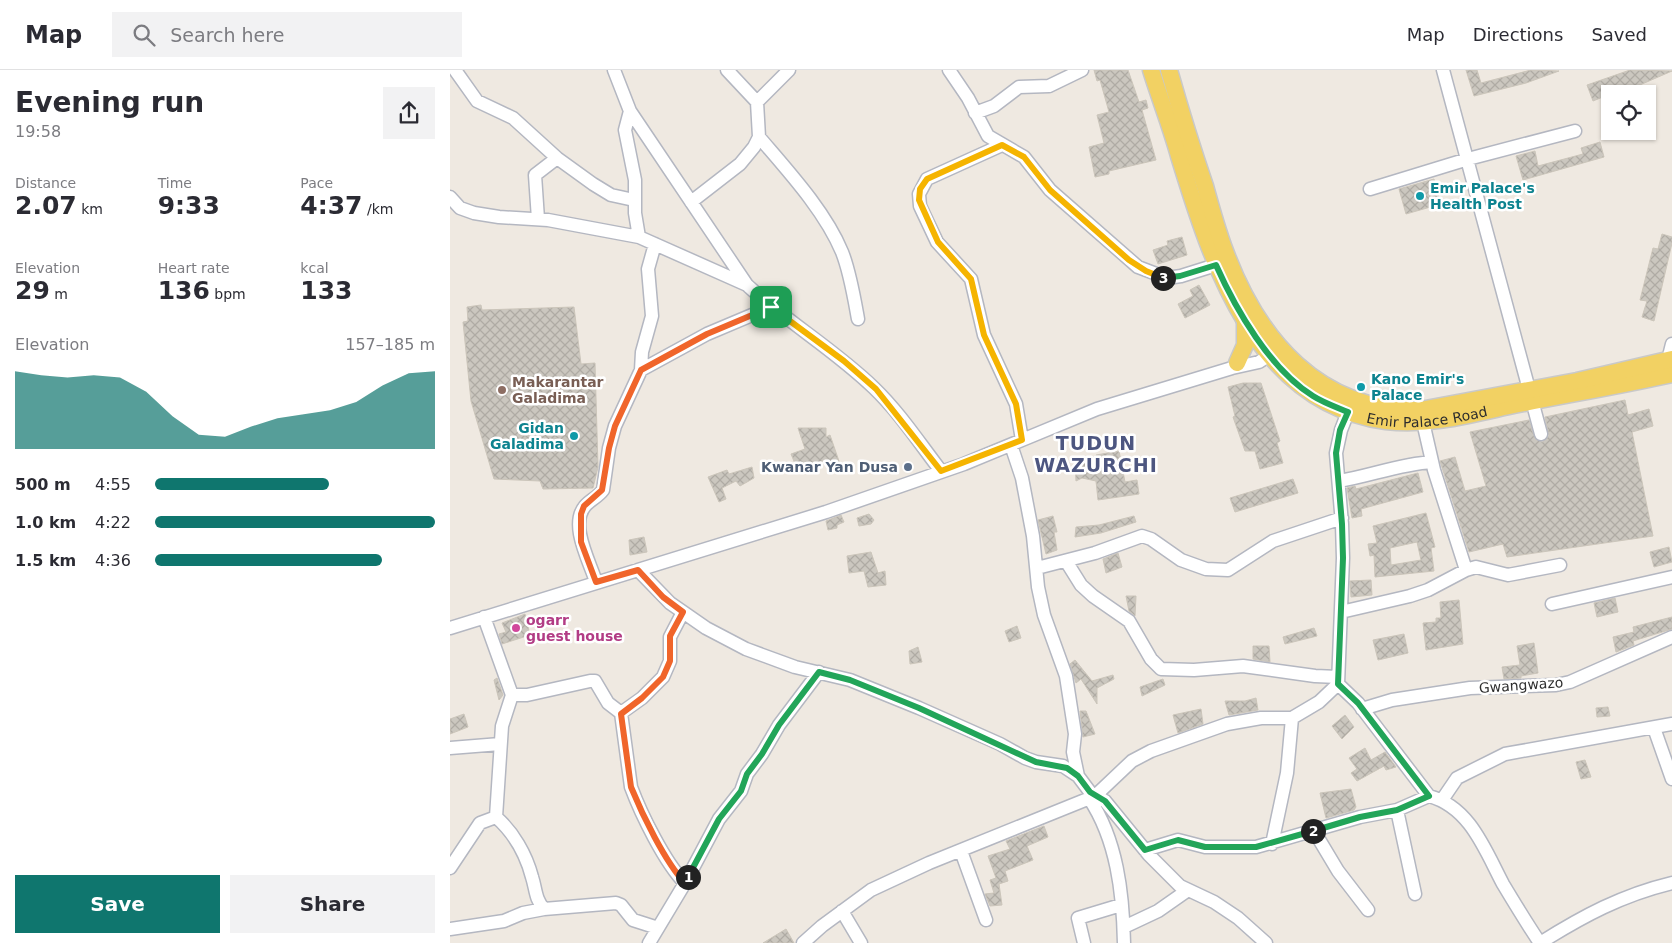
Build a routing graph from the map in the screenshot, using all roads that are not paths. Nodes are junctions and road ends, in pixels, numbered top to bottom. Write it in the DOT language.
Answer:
graph roads {
  1 [pos="455,70"];
  2 [pos="614,70"];
  3 [pos="727,70"];
  4 [pos="789,70"];
  5 [pos="949,70"];
  6 [pos="1082,70"];
  7 [pos="1151,70"];
  8 [pos="1169,70"];
  9 [pos="1443,70"];
  10 [pos="757,102"];
  11 [pos="630,111"];
  12 [pos="975,113"];
  13 [pos="1575,132"];
  14 [pos="759,137"];
  15 [pos="1002,145"];
  16 [pos="557,158"];
  17 [pos="1468,159"];
  18 [pos="1370,189"];
  19 [pos="450,197"];
  20 [pos="634,200"];
  21 [pos="691,202"];
  22 [pos="538,219"];
  23 [pos="638,237"];
  24 [pos="655,244"];
  25 [pos="1216,265"];
  26 [pos="747,285"];
  27 [pos="771,307"];
  28 [pos="858,319"];
  29 [pos="1245,319"];
  30 [pos="1672,344"];
  31 [pos="1271,345"];
  32 [pos="1234,365"];
  33 [pos="1671,369"];
  34 [pos="641,370"];
  35 [pos="1530,396"];
  36 [pos="1348,412"];
  37 [pos="1423,422"];
  38 [pos="1540,434"];
  39 [pos="1016,443"];
  40 [pos="1432,462"];
  41 [pos="941,471"];
  42 [pos="1339,481"];
  43 [pos="1342,518"];
  44 [pos="1066,560"];
  45 [pos="1560,565"];
  46 [pos="1037,568"];
  47 [pos="638,570"];
  48 [pos="1466,570"];
  49 [pos="1672,577"];
  50 [pos="596,582"];
  51 [pos="1552,604"];
  52 [pos="683,612"];
  53 [pos="1341,612"];
  54 [pos="484,617"];
  55 [pos="450,628"];
  56 [pos="1672,637"];
  57 [pos="819,672"];
  58 [pos="1338,680"];
  59 [pos="512,695"];
  60 [pos="1362,709"];
  61 [pos="621,714"];
  62 [pos="1292,718"];
  63 [pos="1672,724"];
  64 [pos="1654,728"];
  65 [pos="500,744"];
  66 [pos="450,748"];
  67 [pos="1078,776"];
  68 [pos="1672,779"];
  69 [pos="1429,796"];
  70 [pos="1092,797"];
  71 [pos="1442,800"];
  72 [pos="1397,810"];
  73 [pos="496,817"];
  74 [pos="1314,831"];
  75 [pos="1272,844"];
  76 [pos="961,850"];
  77 [pos="1145,850"];
  78 [pos="450,868"];
  79 [pos="685,883"];
  80 [pos="1672,884"];
  81 [pos="1188,890"];
  82 [pos="1414,894"];
  83 [pos="1121,905"];
  84 [pos="544,909"];
  85 [pos="1368,910"];
  86 [pos="842,911"];
  87 [pos="986,920"];
  88 [pos="1124,927"];
  89 [pos="658,928"];
  90 [pos="450,929"];
  91 [pos="649,943"];
  92 [pos="803,943"];
  93 [pos="861,943"];
  94 [pos="1084,943"];
  95 [pos="1124,943"];
  96 [pos="1266,943"];
  97 [pos="1540,943"];
  1 -- 16 [label="street"];
  2 -- 11 [label="street"];
  3 -- 10 [label="street"];
  4 -- 10 [label="street"];
  5 -- 12 [label="street"];
  6 -- 12 [label="street"];
  7 -- 25 [label="main road, Emir Palace Road"];
  8 -- 31 [label="main road, Emir Palace Road"];
  9 -- 17 [label="street"];
  10 -- 14 [label="street"];
  11 -- 20 [label="street"];
  11 -- 21 [label="street"];
  12 -- 15 [label="street"];
  13 -- 17 [label="street"];
  14 -- 21 [label="street"];
  14 -- 28 [label="street"];
  15 -- 25 [label="street"];
  15 -- 39 [label="street"];
  16 -- 20 [label="street"];
  16 -- 22 [label="street"];
  17 -- 18 [label="street"];
  17 -- 35 [label="street"];
  19 -- 22 [label="street"];
  20 -- 23 [label="street"];
  21 -- 26 [label="street"];
  22 -- 23 [label="street"];
  23 -- 24 [label="street"];
  24 -- 26 [label="street"];
  24 -- 34 [label="street"];
  25 -- 29 [label="main road, Emir Palace Road"];
  26 -- 27 [label="street"];
  27 -- 34 [label="street"];
  27 -- 41 [label="street"];
  29 -- 31 [label="main road, Emir Palace Road"];
  29 -- 32 [label="main road"];
  30 -- 33 [label="street"];
  31 -- 32 [label="street"];
  31 -- 35 [label="main road, Emir Palace Road"];
  31 -- 36 [label="main road, Emir Palace Road"];
  32 -- 39 [label="street"];
  33 -- 35 [label="main road, Emir Palace Road"];
  34 -- 50 [label="street"];
  35 -- 37 [label="main road, Emir Palace Road"];
  35 -- 38 [label="street"];
  36 -- 37 [label="main road, Emir Palace Road"];
  36 -- 42 [label="street"];
  37 -- 40 [label="street"];
  39 -- 41 [label="street"];
  39 -- 46 [label="street"];
  40 -- 42 [label="street"];
  40 -- 48 [label="street"];
  41 -- 47 [label="street"];
  42 -- 43 [label="street"];
  43 -- 44 [label="street"];
  43 -- 53 [label="street"];
  44 -- 46 [label="street"];
  44 -- 58 [label="street"];
  45 -- 48 [label="street"];
  46 -- 67 [label="street"];
  47 -- 50 [label="street"];
  47 -- 52 [label="street"];
  48 -- 53 [label="street"];
  49 -- 51 [label="street"];
  50 -- 54 [label="street"];
  52 -- 57 [label="street"];
  52 -- 61 [label="street"];
  53 -- 58 [label="street"];
  54 -- 55 [label="street"];
  54 -- 59 [label="street"];
  56 -- 60 [label="street, Gwangwazo"];
  57 -- 67 [label="street"];
  57 -- 79 [label="street"];
  58 -- 60 [label="street"];
  58 -- 62 [label="street"];
  59 -- 61 [label="street"];
  59 -- 65 [label="street"];
  60 -- 69 [label="street"];
  61 -- 79 [label="street"];
  62 -- 70 [label="street"];
  62 -- 75 [label="street"];
  63 -- 64 [label="street"];
  64 -- 68 [label="street"];
  64 -- 71 [label="street"];
  65 -- 66 [label="street"];
  65 -- 73 [label="street"];
  67 -- 70 [label="street"];
  69 -- 71 [label="street"];
  69 -- 72 [label="street"];
  70 -- 76 [label="street"];
  70 -- 77 [label="street"];
  70 -- 83 [label="street"];
  71 -- 97 [label="street"];
  72 -- 74 [label="street"];
  72 -- 82 [label="street"];
  73 -- 78 [label="street"];
  73 -- 84 [label="street"];
  74 -- 75 [label="street"];
  74 -- 85 [label="street"];
  75 -- 77 [label="street"];
  76 -- 86 [label="street"];
  76 -- 87 [label="street"];
  77 -- 81 [label="street"];
  79 -- 89 [label="street"];
  80 -- 97 [label="street"];
  81 -- 88 [label="street"];
  81 -- 96 [label="street"];
  83 -- 88 [label="street"];
  83 -- 94 [label="street"];
  84 -- 89 [label="street"];
  84 -- 90 [label="street"];
  86 -- 92 [label="street"];
  86 -- 93 [label="street"];
  88 -- 95 [label="street"];
  89 -- 91 [label="street"];
}
